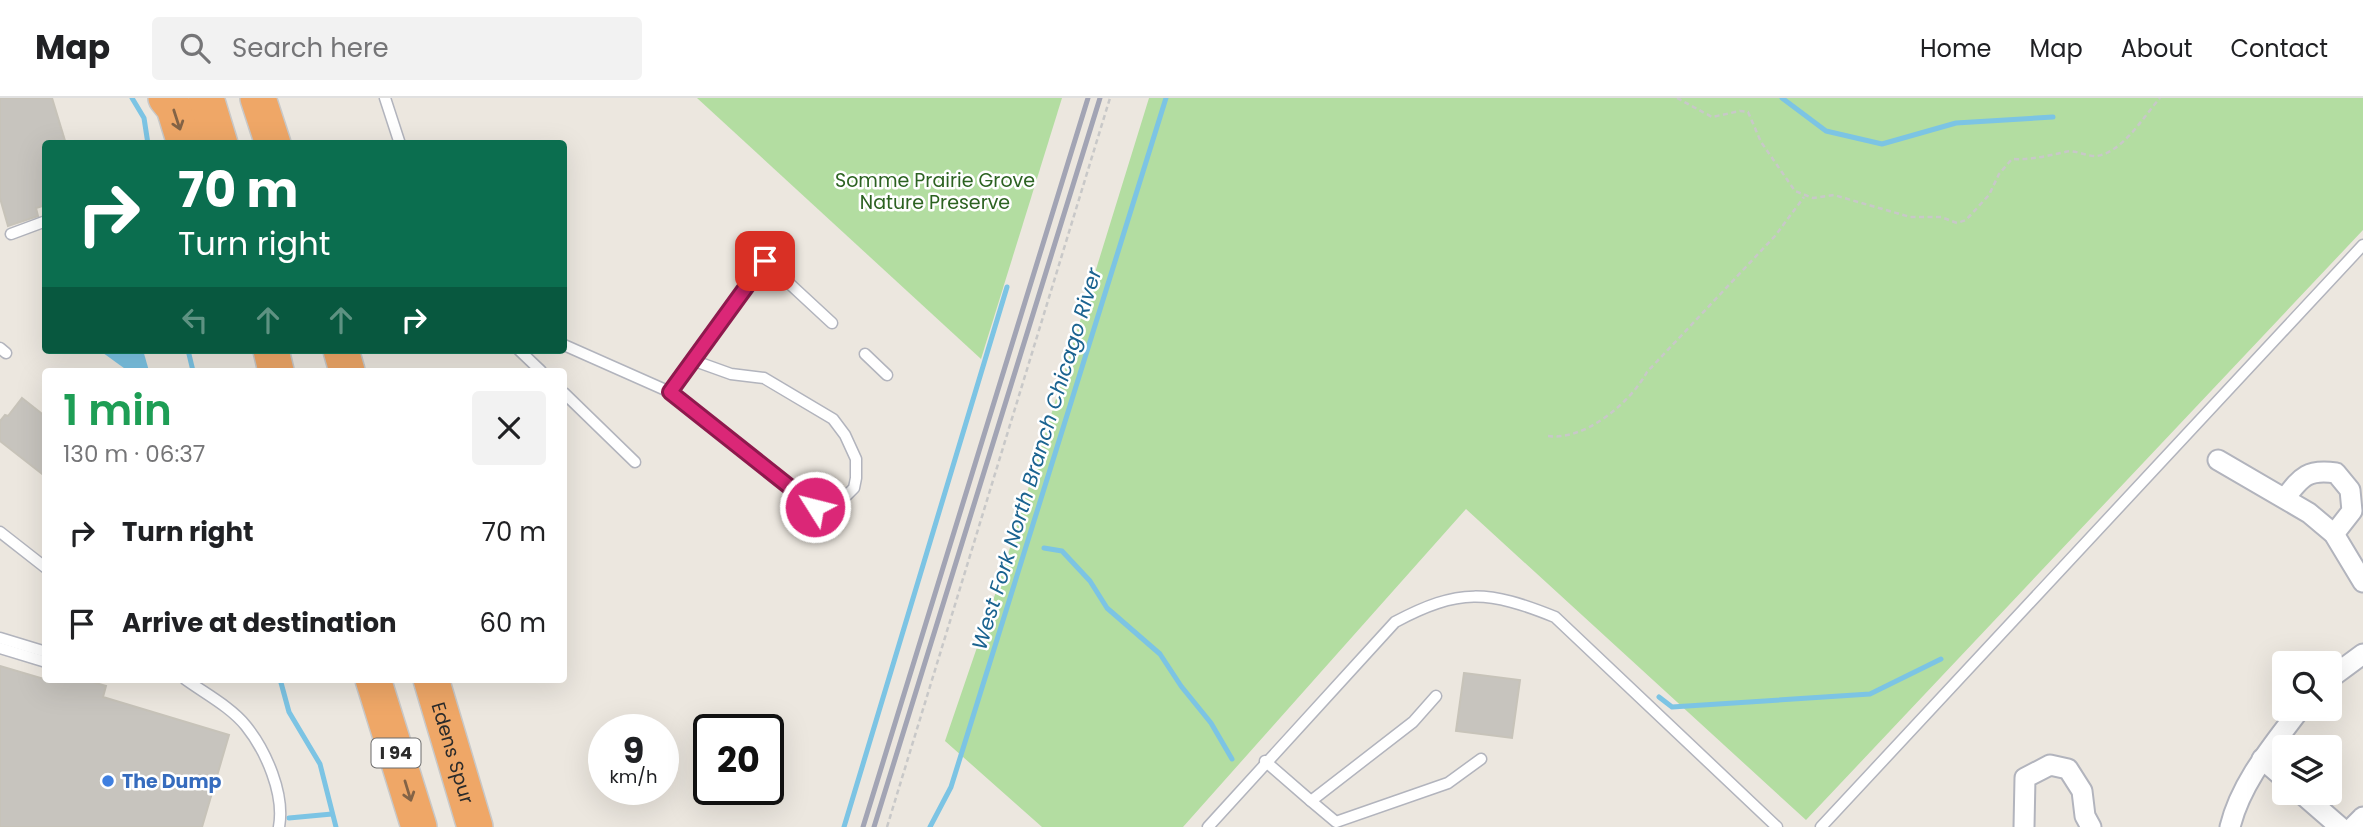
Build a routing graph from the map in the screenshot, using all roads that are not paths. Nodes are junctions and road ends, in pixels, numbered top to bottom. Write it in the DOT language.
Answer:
graph roads {
  1 [pos="166,98"];
  2 [pos="206,98"];
  3 [pos="258,98"];
  4 [pos="276,98"];
  5 [pos="385,98"];
  6 [pos="184,140"];
  7 [pos="219,140"];
  8 [pos="272,140"];
  9 [pos="287,140"];
  10 [pos="399,140"];
  11 [pos="42,222"];
  12 [pos="11,234"];
  13 [pos="2363,245"];
  14 [pos="832,323"];
  15 [pos="567,346"];
  16 [pos="523,354"];
  17 [pos="865,354"];
  18 [pos="692,360"];
  19 [pos="538,368"];
  20 [pos="887,375"];
  21 [pos="670,392"];
  22 [pos="567,396"];
  23 [pos="2218,460"];
  24 [pos="635,462"];
  25 [pos="2285,498"];
  26 [pos="0,532"];
  27 [pos="2334,534"];
  28 [pos="42,565"];
  29 [pos="2363,582"];
  30 [pos="0,638"];
  31 [pos="0,648"];
  32 [pos="42,651"];
  33 [pos="2363,654"];
  34 [pos="42,661"];
  35 [pos="2342,669"];
  36 [pos="191,683"];
  37 [pos="374,683"];
  38 [pos="432,683"];
  39 [pos="1436,696"];
  40 [pos="2291,721"];
  41 [pos="1481,759"];
  42 [pos="2262,759"];
  43 [pos="1265,761"];
  44 [pos="2272,768"];
  45 [pos="1311,801"];
  46 [pos="2315,805"];
  47 [pos="2363,817"];
  48 [pos="279,827"];
  49 [pos="419,827"];
  50 [pos="475,827"];
  51 [pos="1208,827"];
  52 [pos="1777,827"];
  53 [pos="1821,827"];
  54 [pos="2024,827"];
  55 [pos="2091,827"];
  56 [pos="2230,827"];
  57 [pos="2340,827"];
  58 [pos="2353,827"];
  1 -- 6 [label="highway, one-way"];
  2 -- 7 [label="highway"];
  3 -- 8 [label="highway"];
  4 -- 9 [label="highway"];
  5 -- 10 [label="lane"];
  11 -- 12 [label="lane"];
  13 -- 53 [label="lane"];
  14 -- 18 [label="lane"];
  15 -- 21 [label="lane"];
  16 -- 19 [label="lane"];
  17 -- 20 [label="lane"];
  18 -- 21 [label="lane"];
  18 -- 21 [label="lane"];
  22 -- 24 [label="lane"];
  23 -- 25 [label="street"];
  25 -- 27 [label="street"];
  25 -- 27 [label="street"];
  26 -- 28 [label="lane"];
  27 -- 29 [label="street"];
  30 -- 32 [label="lane"];
  31 -- 34 [label="lane"];
  33 -- 35 [label="street"];
  36 -- 48 [label="lane"];
  37 -- 49 [label="highway, I 94, one-way"];
  38 -- 50 [label="highway, Edens Spur / I 94"];
  39 -- 45 [label="lane"];
  40 -- 42 [label="street"];
  41 -- 45 [label="lane"];
  42 -- 44 [label="street"];
  42 -- 56 [label="street"];
  43 -- 45 [label="lane"];
  43 -- 51 [label="lane"];
  43 -- 52 [label="lane"];
  46 -- 57 [label="street"];
  47 -- 58 [label="street"];
  54 -- 55 [label="street"];
}
